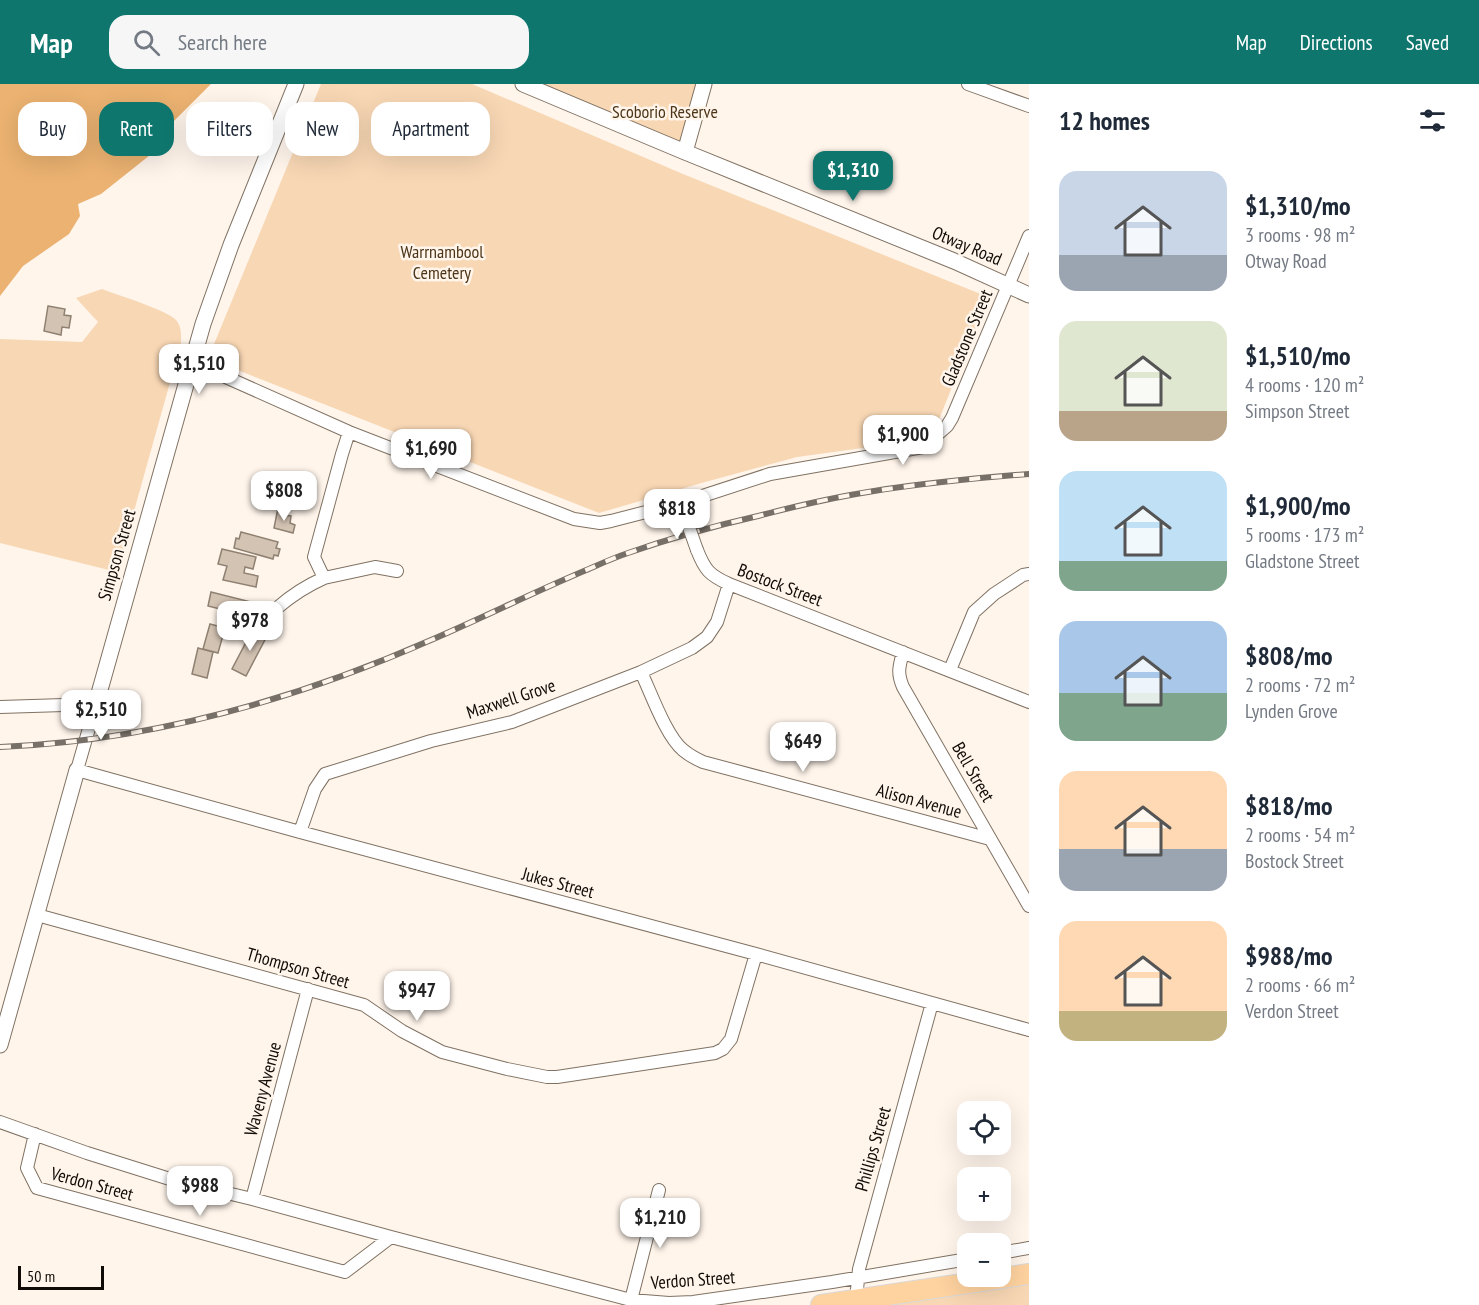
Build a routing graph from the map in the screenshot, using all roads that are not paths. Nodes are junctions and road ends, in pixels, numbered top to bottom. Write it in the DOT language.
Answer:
graph roads {
  1 [pos="296,84"];
  2 [pos="523,84"];
  3 [pos="704,84"];
  4 [pos="968,84"];
  5 [pos="1029,106"];
  6 [pos="685,152"];
  7 [pos="1029,236"];
  8 [pos="1008,285"];
  9 [pos="1029,295"];
  10 [pos="192,362"];
  11 [pos="350,432"];
  12 [pos="681,503"];
  13 [pos="397,571"];
  14 [pos="1029,574"];
  15 [pos="324,578"];
  16 [pos="729,584"];
  17 [pos="277,608"];
  18 [pos="903,652"];
  19 [pos="950,670"];
  20 [pos="641,672"];
  21 [pos="1029,702"];
  22 [pos="96,704"];
  23 [pos="0,707"];
  24 [pos="77,770"];
  25 [pos="300,832"];
  26 [pos="990,839"];
  27 [pos="1029,906"];
  28 [pos="36,915"];
  29 [pos="756,954"];
  30 [pos="308,989"];
  31 [pos="932,1003"];
  32 [pos="1029,1030"];
  33 [pos="0,1045"];
  34 [pos="0,1122"];
  35 [pos="35,1134"];
  36 [pos="659,1190"];
  37 [pos="252,1199"];
  38 [pos="391,1237"];
  39 [pos="1029,1248"];
  40 [pos="1011,1251"];
  41 [pos="957,1261"];
  42 [pos="1029,1274"];
  43 [pos="857,1278"];
  44 [pos="631,1300"];
  45 [pos="856,1302"];
  46 [pos="821,1305"];
  1 -- 10 [label="street, Simpson Street"];
  2 -- 6 [label="street, Otway Road"];
  3 -- 6 [label="street"];
  4 -- 5 [label="street"];
  6 -- 8 [label="street, Otway Road"];
  7 -- 8 [label="street, Gladstone Street"];
  8 -- 9 [label="street, Otway Road"];
  8 -- 12 [label="street, Gladstone Street"];
  10 -- 11 [label="street"];
  10 -- 22 [label="street, Simpson Street"];
  11 -- 12 [label="street"];
  11 -- 15 [label="street"];
  12 -- 16 [label="street, Bostock Street, bridge"];
  13 -- 15 [label="street"];
  14 -- 19 [label="street"];
  15 -- 17 [label="street"];
  16 -- 18 [label="street, Bostock Street"];
  16 -- 20 [label="street, Maxwell Grove"];
  18 -- 19 [label="street, Bostock Street"];
  18 -- 26 [label="street, Bell Street"];
  19 -- 21 [label="street, Bostock Street"];
  20 -- 25 [label="street, Maxwell Grove"];
  20 -- 26 [label="street, Alison Avenue"];
  22 -- 23 [label="street"];
  22 -- 24 [label="street, Simpson Street"];
  24 -- 25 [label="street, Jukes Street"];
  24 -- 28 [label="street, Simpson Street"];
  25 -- 29 [label="street, Jukes Street"];
  26 -- 27 [label="street, Bell Street"];
  28 -- 30 [label="street, Thompson Street"];
  28 -- 33 [label="street, Simpson Street"];
  29 -- 30 [label="street, Thompson Street"];
  29 -- 31 [label="street, Jukes Street"];
  30 -- 37 [label="street, Waveny Avenue"];
  31 -- 32 [label="street, Jukes Street"];
  31 -- 43 [label="street, Phillips Street"];
  34 -- 35 [label="street, Verdon Street"];
  35 -- 37 [label="street, Verdon Street"];
  35 -- 38 [label="street, Verdon Street"];
  36 -- 44 [label="street"];
  37 -- 38 [label="street, Verdon Street"];
  38 -- 44 [label="street, Verdon Street"];
  39 -- 40 [label="street"];
  41 -- 43 [label="street, Verdon Street"];
  42 -- 45 [label="highway"];
  43 -- 44 [label="street, Verdon Street"];
  43 -- 45 [label="street, Phillips Street"];
  45 -- 46 [label="highway"];
}
